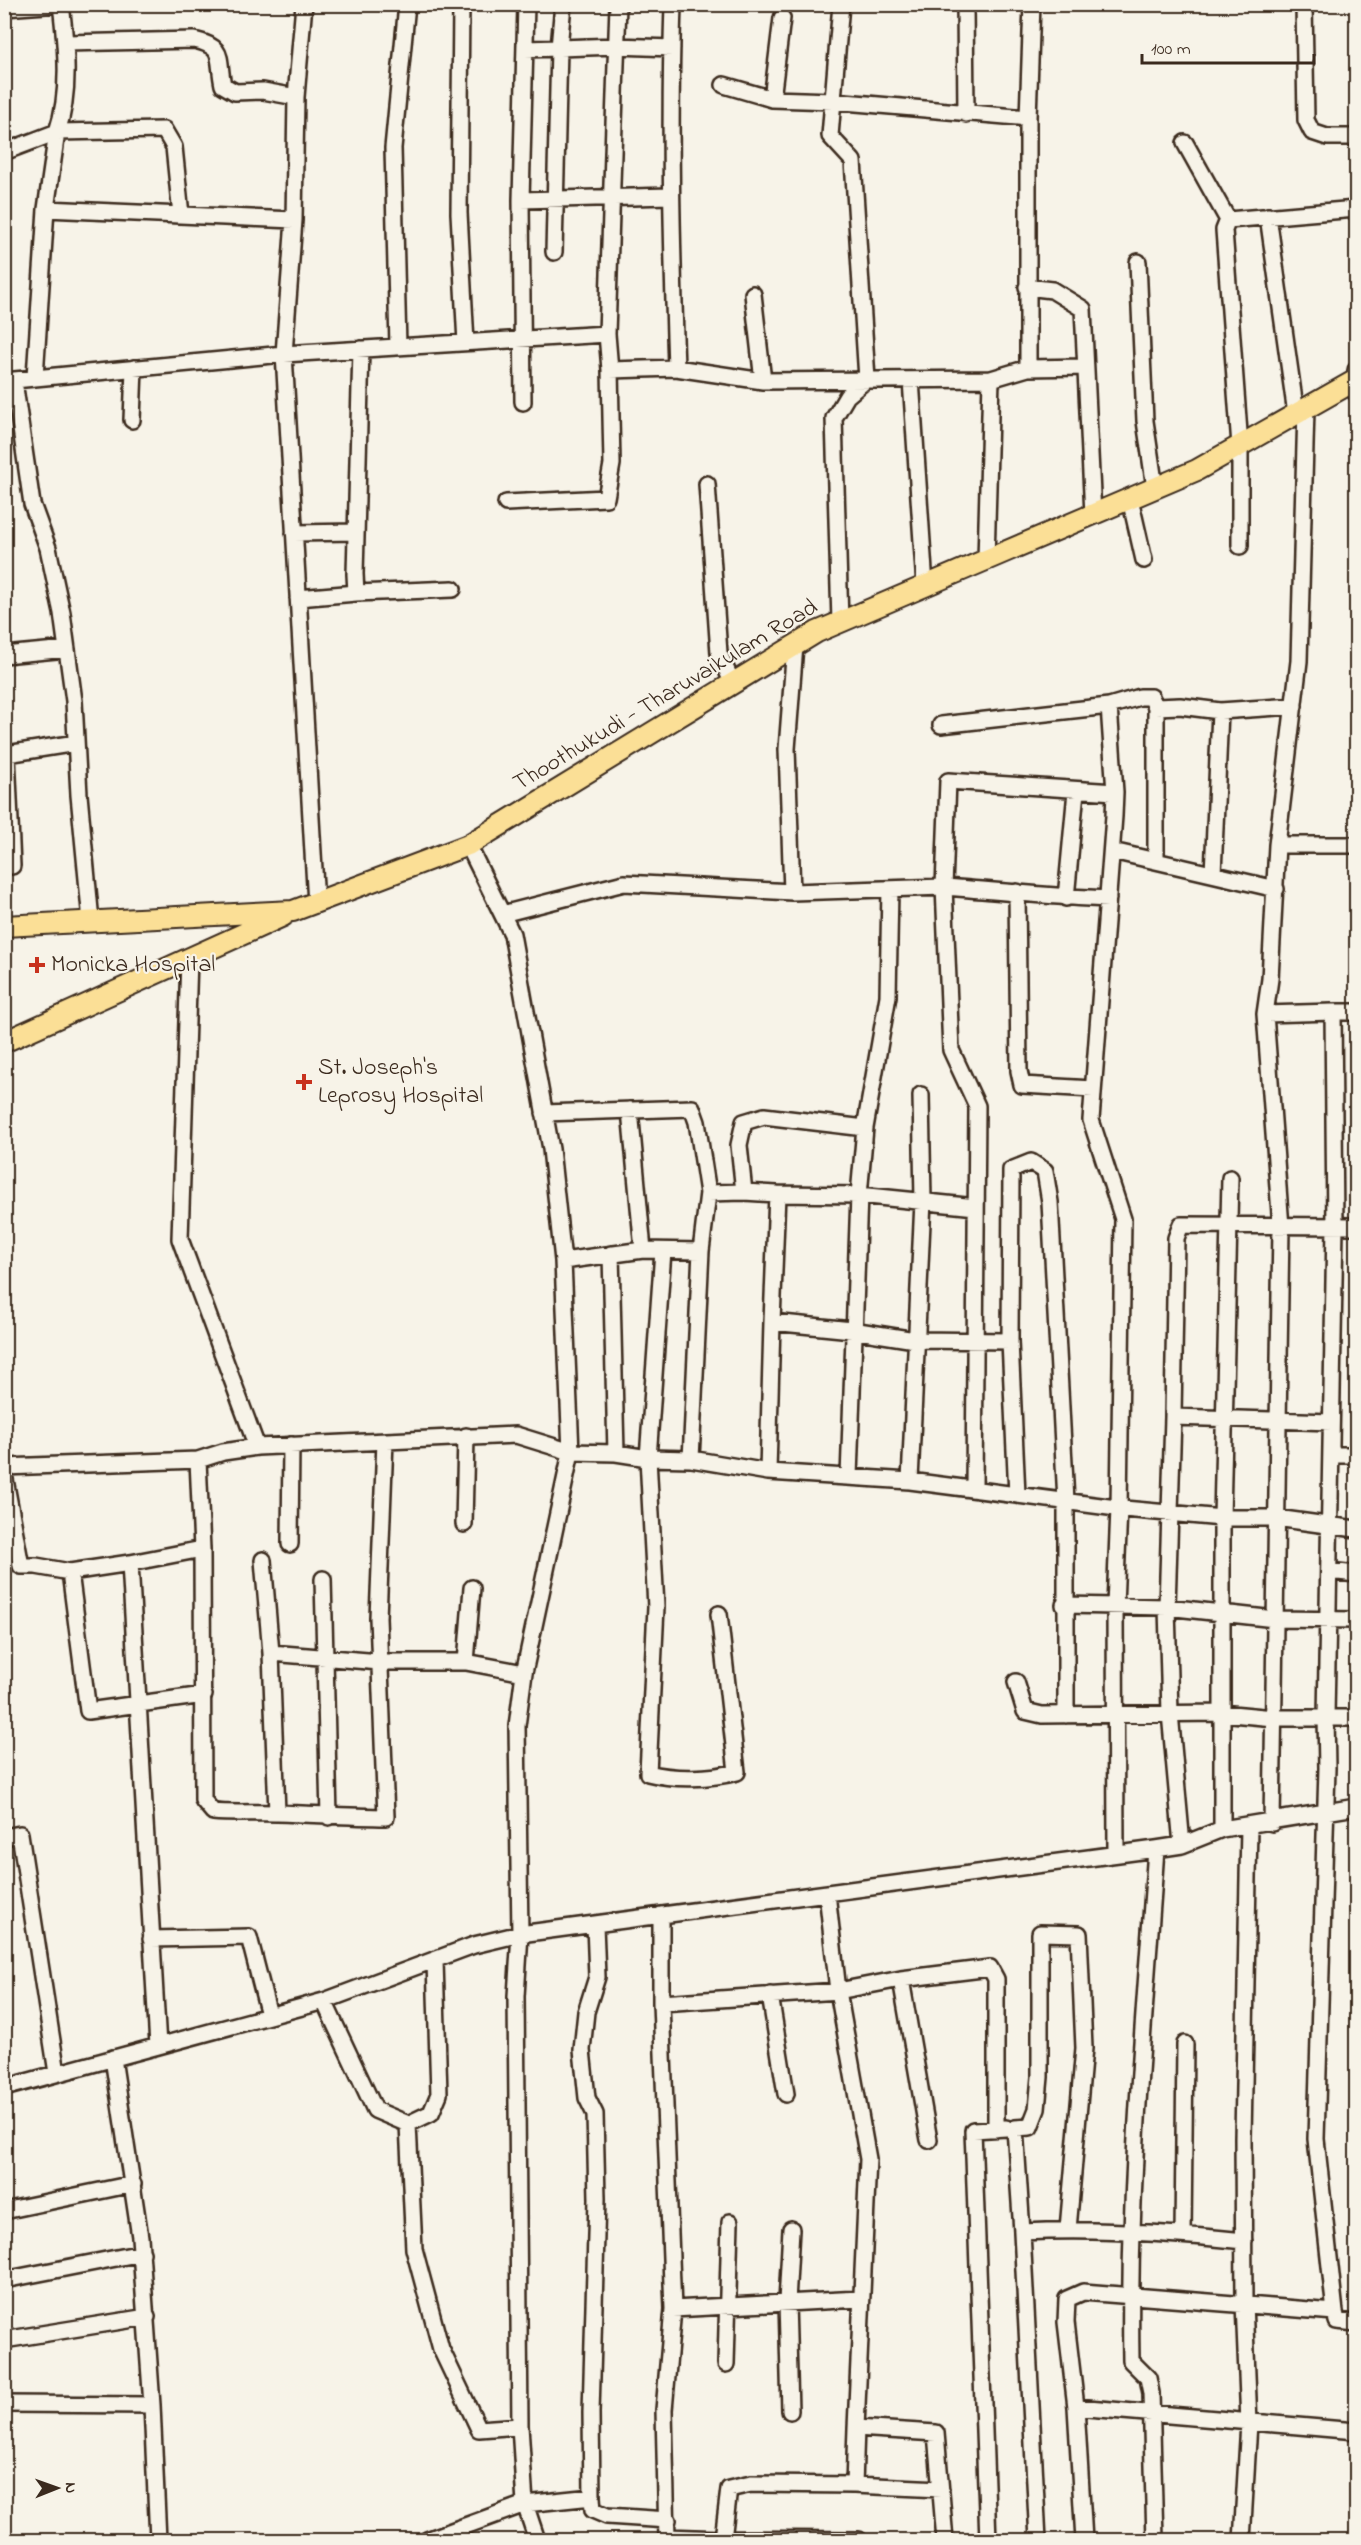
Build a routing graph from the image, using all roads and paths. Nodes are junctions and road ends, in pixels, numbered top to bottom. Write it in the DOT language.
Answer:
graph roads {
  1 [pos="61,4"];
  2 [pos="304,4"];
  3 [pos="407,4"];
  4 [pos="461,4"];
  5 [pos="526,4"];
  6 [pos="563,4"];
  7 [pos="618,4"];
  8 [pos="673,4"];
  9 [pos="841,4"];
  10 [pos="965,4"];
  11 [pos="1032,4"];
  12 [pos="1304,4"];
  13 [pos="4,8"];
  14 [pos="782,18"];
  15 [pos="66,43"];
  16 [pos="617,46"];
  17 [pos="559,48"];
  18 [pos="672,48"];
  19 [pos="525,49"];
  20 [pos="724,85"];
  21 [pos="296,97"];
  22 [pos="772,99"];
  23 [pos="833,101"];
  24 [pos="966,114"];
  25 [pos="1028,118"];
  26 [pos="57,132"];
  27 [pos="1356,137"];
  28 [pos="1185,143"];
  29 [pos="4,152"];
  30 [pos="611,196"];
  31 [pos="670,196"];
  32 [pos="556,197"];
  33 [pos="521,200"];
  34 [pos="1356,209"];
  35 [pos="46,210"];
  36 [pos="182,215"];
  37 [pos="1268,216"];
  38 [pos="294,220"];
  39 [pos="1228,220"];
  40 [pos="554,252"];
  41 [pos="1138,262"];
  42 [pos="1027,287"];
  43 [pos="753,294"];
  44 [pos="607,334"];
  45 [pos="521,339"];
  46 [pos="466,343"];
  47 [pos="398,346"];
  48 [pos="361,349"];
  49 [pos="284,354"];
  50 [pos="1085,367"];
  51 [pos="134,368"];
  52 [pos="676,368"];
  53 [pos="1028,369"];
  54 [pos="610,370"];
  55 [pos="35,377"];
  56 [pos="867,379"];
  57 [pos="991,379"];
  58 [pos="911,380"];
  59 [pos="9,381"];
  60 [pos="763,381"];
  61 [pos="1356,381"];
  62 [pos="523,402"];
  63 [pos="1301,412"];
  64 [pos="132,420"];
  65 [pos="1240,446"];
  66 [pos="707,484"];
  67 [pos="1155,488"];
  68 [pos="1130,499"];
  69 [pos="506,503"];
  70 [pos="1093,515"];
  71 [pos="356,532"];
  72 [pos="294,533"];
  73 [pos="1240,546"];
  74 [pos="986,560"];
  75 [pos="1144,560"];
  76 [pos="925,586"];
  77 [pos="453,589"];
  78 [pos="356,593"];
  79 [pos="298,598"];
  80 [pos="840,622"];
  81 [pos="795,645"];
  82 [pos="67,649"];
  83 [pos="4,655"];
  84 [pos="732,682"];
  85 [pos="1109,706"];
  86 [pos="1294,706"];
  87 [pos="1156,707"];
  88 [pos="1220,711"];
  89 [pos="941,725"];
  90 [pos="76,743"];
  91 [pos="6,754"];
  92 [pos="1076,791"];
  93 [pos="1115,792"];
  94 [pos="1277,844"];
  95 [pos="468,845"];
  96 [pos="1356,845"];
  97 [pos="1111,855"];
  98 [pos="1156,861"];
  99 [pos="12,866"];
  100 [pos="1213,874"];
  101 [pos="944,887"];
  102 [pos="890,889"];
  103 [pos="1276,889"];
  104 [pos="792,892"];
  105 [pos="1017,892"];
  106 [pos="1066,898"];
  107 [pos="1108,899"];
  108 [pos="316,904"];
  109 [pos="293,911"];
  110 [pos="502,914"];
  111 [pos="91,921"];
  112 [pos="4,926"];
  113 [pos="189,959"];
  114 [pos="1333,1012"];
  115 [pos="1356,1012"];
  116 [pos="1265,1014"];
  117 [pos="4,1042"];
  118 [pos="1094,1089"];
  119 [pos="921,1095"];
  120 [pos="630,1110"];
  121 [pos="544,1113"];
  122 [pos="865,1128"];
  123 [pos="1230,1178"];
  124 [pos="744,1192"];
  125 [pos="708,1193"];
  126 [pos="777,1194"];
  127 [pos="859,1195"];
  128 [pos="923,1202"];
  129 [pos="976,1207"];
  130 [pos="1230,1225"];
  131 [pos="1356,1226"];
  132 [pos="1281,1227"];
  133 [pos="1335,1227"];
  134 [pos="643,1250"];
  135 [pos="663,1251"];
  136 [pos="701,1251"];
  137 [pos="611,1254"];
  138 [pos="563,1261"];
  139 [pos="772,1322"];
  140 [pos="852,1330"];
  141 [pos="915,1340"];
  142 [pos="1010,1341"];
  143 [pos="974,1342"];
  144 [pos="1173,1417"];
  145 [pos="1224,1418"];
  146 [pos="1279,1419"];
  147 [pos="1331,1422"];
  148 [pos="466,1436"];
  149 [pos="385,1441"];
  150 [pos="291,1445"];
  151 [pos="257,1447"];
  152 [pos="571,1452"];
  153 [pos="616,1453"];
  154 [pos="1331,1455"];
  155 [pos="1356,1455"];
  156 [pos="648,1458"];
  157 [pos="691,1459"];
  158 [pos="198,1460"];
  159 [pos="4,1467"];
  160 [pos="768,1472"];
  161 [pos="4,1473"];
  162 [pos="849,1477"];
  163 [pos="910,1481"];
  164 [pos="974,1490"];
  165 [pos="1017,1495"];
  166 [pos="1066,1501"];
  167 [pos="1119,1508"];
  168 [pos="1171,1513"];
  169 [pos="1222,1518"];
  170 [pos="1276,1518"];
  171 [pos="464,1524"];
  172 [pos="1330,1527"];
  173 [pos="1356,1529"];
  174 [pos="290,1544"];
  175 [pos="202,1550"];
  176 [pos="263,1560"];
  177 [pos="130,1563"];
  178 [pos="1329,1571"];
  179 [pos="69,1572"];
  180 [pos="1356,1574"];
  181 [pos="323,1579"];
  182 [pos="472,1588"];
  183 [pos="1064,1605"];
  184 [pos="1115,1606"];
  185 [pos="1167,1607"];
  186 [pos="719,1614"];
  187 [pos="1221,1614"];
  188 [pos="1275,1619"];
  189 [pos="1327,1620"];
  190 [pos="1356,1620"];
  191 [pos="271,1653"];
  192 [pos="325,1659"];
  193 [pos="380,1662"];
  194 [pos="466,1662"];
  195 [pos="524,1673"];
  196 [pos="1016,1682"];
  197 [pos="204,1695"];
  198 [pos="139,1704"];
  199 [pos="1170,1713"];
  200 [pos="1221,1713"];
  201 [pos="1115,1714"];
  202 [pos="1066,1715"];
  203 [pos="1326,1717"];
  204 [pos="1274,1718"];
  205 [pos="1356,1718"];
  206 [pos="1356,1807"];
  207 [pos="277,1813"];
  208 [pos="1324,1814"];
  209 [pos="330,1816"];
  210 [pos="1272,1823"];
  211 [pos="1249,1826"];
  212 [pos="1222,1829"];
  213 [pos="4,1837"];
  214 [pos="1182,1845"];
  215 [pos="1156,1849"];
  216 [pos="1116,1854"];
  217 [pos="827,1893"];
  218 [pos="661,1915"];
  219 [pos="595,1925"];
  220 [pos="520,1934"];
  221 [pos="151,1939"];
  222 [pos="435,1961"];
  223 [pos="901,1979"];
  224 [pos="838,1991"];
  225 [pos="770,1995"];
  226 [pos="324,2001"];
  227 [pos="661,2003"];
  228 [pos="269,2015"];
  229 [pos="1185,2044"];
  230 [pos="158,2046"];
  231 [pos="113,2058"];
  232 [pos="57,2073"];
  233 [pos="4,2088"];
  234 [pos="786,2094"];
  235 [pos="408,2124"];
  236 [pos="996,2128"];
  237 [pos="1015,2128"];
  238 [pos="929,2140"];
  239 [pos="133,2184"];
  240 [pos="4,2211"];
  241 [pos="730,2222"];
  242 [pos="791,2229"];
  243 [pos="1068,2229"];
  244 [pos="1131,2231"];
  245 [pos="1022,2232"];
  246 [pos="1183,2234"];
  247 [pos="1244,2241"];
  248 [pos="142,2253"];
  249 [pos="4,2280"];
  250 [pos="1130,2296"];
  251 [pos="860,2298"];
  252 [pos="787,2302"];
  253 [pos="1244,2303"];
  254 [pos="728,2306"];
  255 [pos="673,2309"];
  256 [pos="1335,2312"];
  257 [pos="147,2317"];
  258 [pos="1356,2323"];
  259 [pos="4,2340"];
  260 [pos="726,2364"];
  261 [pos="4,2404"];
  262 [pos="152,2405"];
  263 [pos="1076,2407"];
  264 [pos="790,2411"];
  265 [pos="1151,2414"];
  266 [pos="1249,2423"];
  267 [pos="520,2426"];
  268 [pos="856,2428"];
  269 [pos="1356,2431"];
  270 [pos="854,2485"];
  271 [pos="941,2489"];
  272 [pos="591,2497"];
  273 [pos="525,2504"];
  274 [pos="668,2520"];
  275 [pos="667,2539"];
  276 [pos="723,2540"];
  277 [pos="158,2541"];
  278 [pos="427,2541"];
  279 [pos="537,2541"];
  280 [pos="859,2541"];
  281 [pos="945,2541"];
  282 [pos="988,2541"];
  283 [pos="1038,2541"];
  284 [pos="1084,2541"];
  285 [pos="1155,2541"];
  286 [pos="1242,2541"];
  1 -- 13 [label="street"];
  1 -- 15 [label="street"];
  2 -- 21 [label="street"];
  3 -- 47 [label="street"];
  4 -- 46 [label="street"];
  5 -- 19 [label="street"];
  6 -- 17 [label="street"];
  7 -- 16 [label="street"];
  8 -- 18 [label="street"];
  9 -- 23 [label="street"];
  10 -- 24 [label="street"];
  11 -- 25 [label="street"];
  12 -- 27 [label="street"];
  14 -- 22 [label="street"];
  15 -- 21 [label="street"];
  15 -- 26 [label="street"];
  16 -- 17 [label="street"];
  16 -- 18 [label="street"];
  16 -- 30 [label="street"];
  17 -- 19 [label="street"];
  17 -- 32 [label="street"];
  18 -- 31 [label="street"];
  19 -- 33 [label="street"];
  20 -- 22 [label="street"];
  21 -- 38 [label="street"];
  22 -- 23 [label="street"];
  23 -- 24 [label="street"];
  23 -- 56 [label="street"];
  24 -- 25 [label="street"];
  25 -- 42 [label="street"];
  26 -- 29 [label="street"];
  26 -- 35 [label="street"];
  26 -- 36 [label="street"];
  28 -- 39 [label="street"];
  30 -- 31 [label="street"];
  30 -- 32 [label="street"];
  30 -- 44 [label="street"];
  31 -- 52 [label="street"];
  32 -- 33 [label="street"];
  32 -- 40 [label="street"];
  33 -- 45 [label="street"];
  34 -- 37 [label="street"];
  35 -- 36 [label="street"];
  35 -- 55 [label="street"];
  36 -- 38 [label="street"];
  37 -- 39 [label="street"];
  37 -- 63 [label="street"];
  38 -- 49 [label="street"];
  39 -- 65 [label="street"];
  41 -- 67 [label="street"];
  42 -- 50 [label="street"];
  42 -- 53 [label="street"];
  43 -- 60 [label="street"];
  44 -- 45 [label="street"];
  44 -- 54 [label="street"];
  45 -- 46 [label="street"];
  45 -- 62 [label="street"];
  46 -- 47 [label="street"];
  47 -- 48 [label="street"];
  48 -- 49 [label="street"];
  48 -- 71 [label="street"];
  49 -- 51 [label="street"];
  49 -- 72 [label="street"];
  50 -- 53 [label="street"];
  50 -- 70 [label="street"];
  51 -- 55 [label="street"];
  51 -- 64 [label="street"];
  52 -- 54 [label="street"];
  52 -- 60 [label="street"];
  53 -- 57 [label="street"];
  54 -- 69 [label="street"];
  55 -- 59 [label="street"];
  56 -- 58 [label="street"];
  56 -- 60 [label="street"];
  56 -- 80 [label="street"];
  57 -- 58 [label="street"];
  57 -- 74 [label="street"];
  58 -- 76 [label="street"];
  59 -- 82 [label="street"];
  61 -- 63 [label="main road, Thoothukudi - Tharuvaikulam Road"];
  63 -- 65 [label="main road, Thoothukudi - Tharuvaikulam Road"];
  63 -- 86 [label="street"];
  65 -- 67 [label="main road, Thoothukudi - Tharuvaikulam Road"];
  65 -- 73 [label="street"];
  66 -- 84 [label="street"];
  67 -- 68 [label="main road, Thoothukudi - Tharuvaikulam Road"];
  68 -- 70 [label="main road, Thoothukudi - Tharuvaikulam Road"];
  68 -- 75 [label="street"];
  70 -- 74 [label="main road, Thoothukudi - Tharuvaikulam Road"];
  71 -- 72 [label="street"];
  71 -- 78 [label="street"];
  72 -- 79 [label="street"];
  74 -- 76 [label="main road, Thoothukudi - Tharuvaikulam Road"];
  76 -- 80 [label="main road, Thoothukudi - Tharuvaikulam Road"];
  77 -- 78 [label="street"];
  78 -- 79 [label="street"];
  79 -- 108 [label="street"];
  80 -- 81 [label="main road, Thoothukudi - Tharuvaikulam Road"];
  81 -- 84 [label="main road, Thoothukudi - Tharuvaikulam Road"];
  81 -- 104 [label="street"];
  82 -- 83 [label="street"];
  82 -- 90 [label="street"];
  84 -- 95 [label="main road, Thoothukudi - Tharuvaikulam Road"];
  85 -- 87 [label="street"];
  85 -- 89 [label="street"];
  85 -- 93 [label="street"];
  86 -- 88 [label="street"];
  86 -- 94 [label="street"];
  87 -- 88 [label="street"];
  87 -- 98 [label="street"];
  88 -- 100 [label="street"];
  90 -- 91 [label="street"];
  90 -- 111 [label="street"];
  91 -- 99 [label="street"];
  92 -- 93 [label="street"];
  92 -- 101 [label="street"];
  92 -- 106 [label="street"];
  93 -- 97 [label="street"];
  94 -- 96 [label="street"];
  94 -- 103 [label="street"];
  95 -- 108 [label="main road, Thoothukudi - Tharuvaikulam Road"];
  95 -- 110 [label="street"];
  97 -- 98 [label="street"];
  97 -- 107 [label="street"];
  98 -- 100 [label="street"];
  100 -- 103 [label="street"];
  101 -- 102 [label="street"];
  101 -- 105 [label="street"];
  101 -- 129 [label="street"];
  102 -- 104 [label="street"];
  102 -- 122 [label="street"];
  103 -- 116 [label="street"];
  104 -- 110 [label="street"];
  105 -- 106 [label="street"];
  105 -- 118 [label="street"];
  106 -- 107 [label="street"];
  107 -- 118 [label="street"];
  108 -- 109 [label="main road, Thoothukudi - Tharuvaikulam Road"];
  109 -- 111 [label="main road, Thoothukudi - Tharuvaikulam Road"];
  109 -- 113 [label="main road"];
  110 -- 121 [label="street"];
  111 -- 112 [label="main road, Thoothukudi - Tharuvaikulam Road"];
  113 -- 117 [label="main road"];
  113 -- 151 [label="street"];
  114 -- 115 [label="street"];
  114 -- 116 [label="street"];
  114 -- 133 [label="street"];
  116 -- 132 [label="street"];
  118 -- 167 [label="street"];
  119 -- 128 [label="street"];
  120 -- 121 [label="street"];
  120 -- 125 [label="street"];
  120 -- 134 [label="street"];
  121 -- 138 [label="street"];
  122 -- 124 [label="street"];
  122 -- 127 [label="street"];
  123 -- 130 [label="street"];
  124 -- 125 [label="street"];
  124 -- 126 [label="street"];
  125 -- 136 [label="street"];
  126 -- 127 [label="street"];
  126 -- 139 [label="street"];
  127 -- 128 [label="street"];
  127 -- 140 [label="street"];
  128 -- 129 [label="street"];
  128 -- 141 [label="street"];
  129 -- 143 [label="street"];
  130 -- 132 [label="street"];
  130 -- 144 [label="street"];
  130 -- 145 [label="street"];
  131 -- 133 [label="street"];
  132 -- 133 [label="street"];
  132 -- 146 [label="street"];
  133 -- 147 [label="street"];
  134 -- 135 [label="street"];
  134 -- 137 [label="street"];
  135 -- 136 [label="street"];
  135 -- 156 [label="street"];
  136 -- 157 [label="street"];
  137 -- 138 [label="street"];
  137 -- 153 [label="street"];
  138 -- 152 [label="street"];
  139 -- 140 [label="street"];
  139 -- 160 [label="street"];
  140 -- 141 [label="street"];
  140 -- 162 [label="street"];
  141 -- 143 [label="street"];
  141 -- 163 [label="street"];
  142 -- 143 [label="street"];
  142 -- 165 [label="street"];
  142 -- 166 [label="street"];
  143 -- 164 [label="street"];
  144 -- 145 [label="street"];
  144 -- 168 [label="street"];
  145 -- 146 [label="street"];
  145 -- 169 [label="street"];
  146 -- 147 [label="street"];
  146 -- 170 [label="street"];
  147 -- 154 [label="street"];
  148 -- 149 [label="street"];
  148 -- 152 [label="street"];
  148 -- 171 [label="street"];
  149 -- 150 [label="street"];
  149 -- 193 [label="street"];
  150 -- 151 [label="street"];
  150 -- 174 [label="street"];
  151 -- 158 [label="street"];
  152 -- 153 [label="street"];
  152 -- 195 [label="street"];
  153 -- 156 [label="street"];
  154 -- 155 [label="street"];
  154 -- 172 [label="street"];
  156 -- 157 [label="street"];
  156 -- 186 [label="street"];
  157 -- 160 [label="street"];
  158 -- 159 [label="street"];
  158 -- 175 [label="street"];
  160 -- 162 [label="street"];
  161 -- 179 [label="street"];
  162 -- 163 [label="street"];
  163 -- 164 [label="street"];
  164 -- 165 [label="street"];
  165 -- 166 [label="street"];
  166 -- 167 [label="street"];
  166 -- 183 [label="street"];
  167 -- 168 [label="street"];
  167 -- 184 [label="street"];
  168 -- 169 [label="street"];
  168 -- 185 [label="street"];
  169 -- 170 [label="street"];
  169 -- 187 [label="street"];
  170 -- 172 [label="street"];
  170 -- 188 [label="street"];
  172 -- 173 [label="street"];
  172 -- 178 [label="street"];
  175 -- 177 [label="street"];
  175 -- 197 [label="street"];
  176 -- 191 [label="street"];
  177 -- 179 [label="street"];
  177 -- 198 [label="street"];
  178 -- 180 [label="street"];
  178 -- 189 [label="street"];
  179 -- 198 [label="street"];
  181 -- 192 [label="street"];
  182 -- 194 [label="street"];
  183 -- 184 [label="street"];
  183 -- 202 [label="street"];
  184 -- 185 [label="street"];
  184 -- 201 [label="street"];
  185 -- 187 [label="street"];
  185 -- 199 [label="street"];
  187 -- 188 [label="street"];
  187 -- 200 [label="street"];
  188 -- 189 [label="street"];
  188 -- 204 [label="street"];
  189 -- 190 [label="street"];
  189 -- 203 [label="street"];
  191 -- 192 [label="street"];
  191 -- 207 [label="street"];
  192 -- 193 [label="street"];
  192 -- 209 [label="street"];
  193 -- 194 [label="street"];
  193 -- 209 [label="street"];
  194 -- 195 [label="street"];
  195 -- 220 [label="street"];
  196 -- 202 [label="street"];
  197 -- 198 [label="street"];
  197 -- 207 [label="street"];
  198 -- 221 [label="street"];
  199 -- 200 [label="street"];
  199 -- 201 [label="street"];
  199 -- 214 [label="street"];
  200 -- 204 [label="street"];
  200 -- 212 [label="street"];
  201 -- 202 [label="street"];
  201 -- 216 [label="street"];
  203 -- 204 [label="street"];
  203 -- 205 [label="street"];
  203 -- 208 [label="street"];
  204 -- 210 [label="street"];
  206 -- 208 [label="street"];
  207 -- 209 [label="street"];
  208 -- 210 [label="street"];
  208 -- 256 [label="street"];
  210 -- 211 [label="street"];
  211 -- 212 [label="street"];
  211 -- 247 [label="street"];
  212 -- 214 [label="street"];
  213 -- 232 [label="street"];
  214 -- 215 [label="street"];
  215 -- 216 [label="street"];
  215 -- 244 [label="street"];
  216 -- 217 [label="street"];
  217 -- 218 [label="street"];
  217 -- 224 [label="street"];
  218 -- 219 [label="street"];
  218 -- 227 [label="street"];
  219 -- 220 [label="street"];
  219 -- 272 [label="street"];
  220 -- 222 [label="street"];
  220 -- 267 [label="street"];
  221 -- 228 [label="street"];
  221 -- 230 [label="street"];
  222 -- 226 [label="street"];
  222 -- 235 [label="street"];
  223 -- 224 [label="street"];
  223 -- 236 [label="street"];
  223 -- 238 [label="street"];
  224 -- 225 [label="street"];
  224 -- 251 [label="street"];
  225 -- 227 [label="street"];
  225 -- 234 [label="street"];
  226 -- 228 [label="street"];
  226 -- 235 [label="street"];
  227 -- 255 [label="street"];
  228 -- 230 [label="street"];
  229 -- 246 [label="street"];
  230 -- 231 [label="street"];
  231 -- 232 [label="street"];
  231 -- 239 [label="street"];
  232 -- 233 [label="street"];
  235 -- 267 [label="street"];
  236 -- 237 [label="street"];
  236 -- 282 [label="street"];
  237 -- 243 [label="street"];
  237 -- 245 [label="street"];
  239 -- 240 [label="street"];
  239 -- 248 [label="street"];
  241 -- 254 [label="street"];
  242 -- 252 [label="street"];
  243 -- 244 [label="street"];
  243 -- 245 [label="street"];
  244 -- 246 [label="street"];
  244 -- 250 [label="street"];
  245 -- 283 [label="street"];
  246 -- 247 [label="street"];
  247 -- 253 [label="street"];
  248 -- 249 [label="street"];
  248 -- 257 [label="street"];
  250 -- 253 [label="street"];
  250 -- 263 [label="street"];
  250 -- 265 [label="street"];
  251 -- 252 [label="street"];
  251 -- 268 [label="street"];
  252 -- 254 [label="street"];
  252 -- 264 [label="street"];
  253 -- 256 [label="street"];
  253 -- 266 [label="street"];
  254 -- 255 [label="street"];
  254 -- 260 [label="street"];
  255 -- 274 [label="street"];
  256 -- 258 [label="street"];
  257 -- 259 [label="street"];
  257 -- 262 [label="street"];
  261 -- 262 [label="street"];
  262 -- 277 [label="street"];
  263 -- 265 [label="street"];
  263 -- 284 [label="street"];
  265 -- 266 [label="street"];
  265 -- 285 [label="street"];
  266 -- 269 [label="street"];
  266 -- 286 [label="street"];
  267 -- 273 [label="street"];
  268 -- 270 [label="street"];
  268 -- 271 [label="street"];
  270 -- 271 [label="street"];
  270 -- 276 [label="street"];
  271 -- 281 [label="street"];
  272 -- 273 [label="street"];
  272 -- 274 [label="street"];
  273 -- 278 [label="street"];
  273 -- 279 [label="street"];
  274 -- 275 [label="street"];
  275 -- 276 [label="street"];
  276 -- 280 [label="street"];
}
